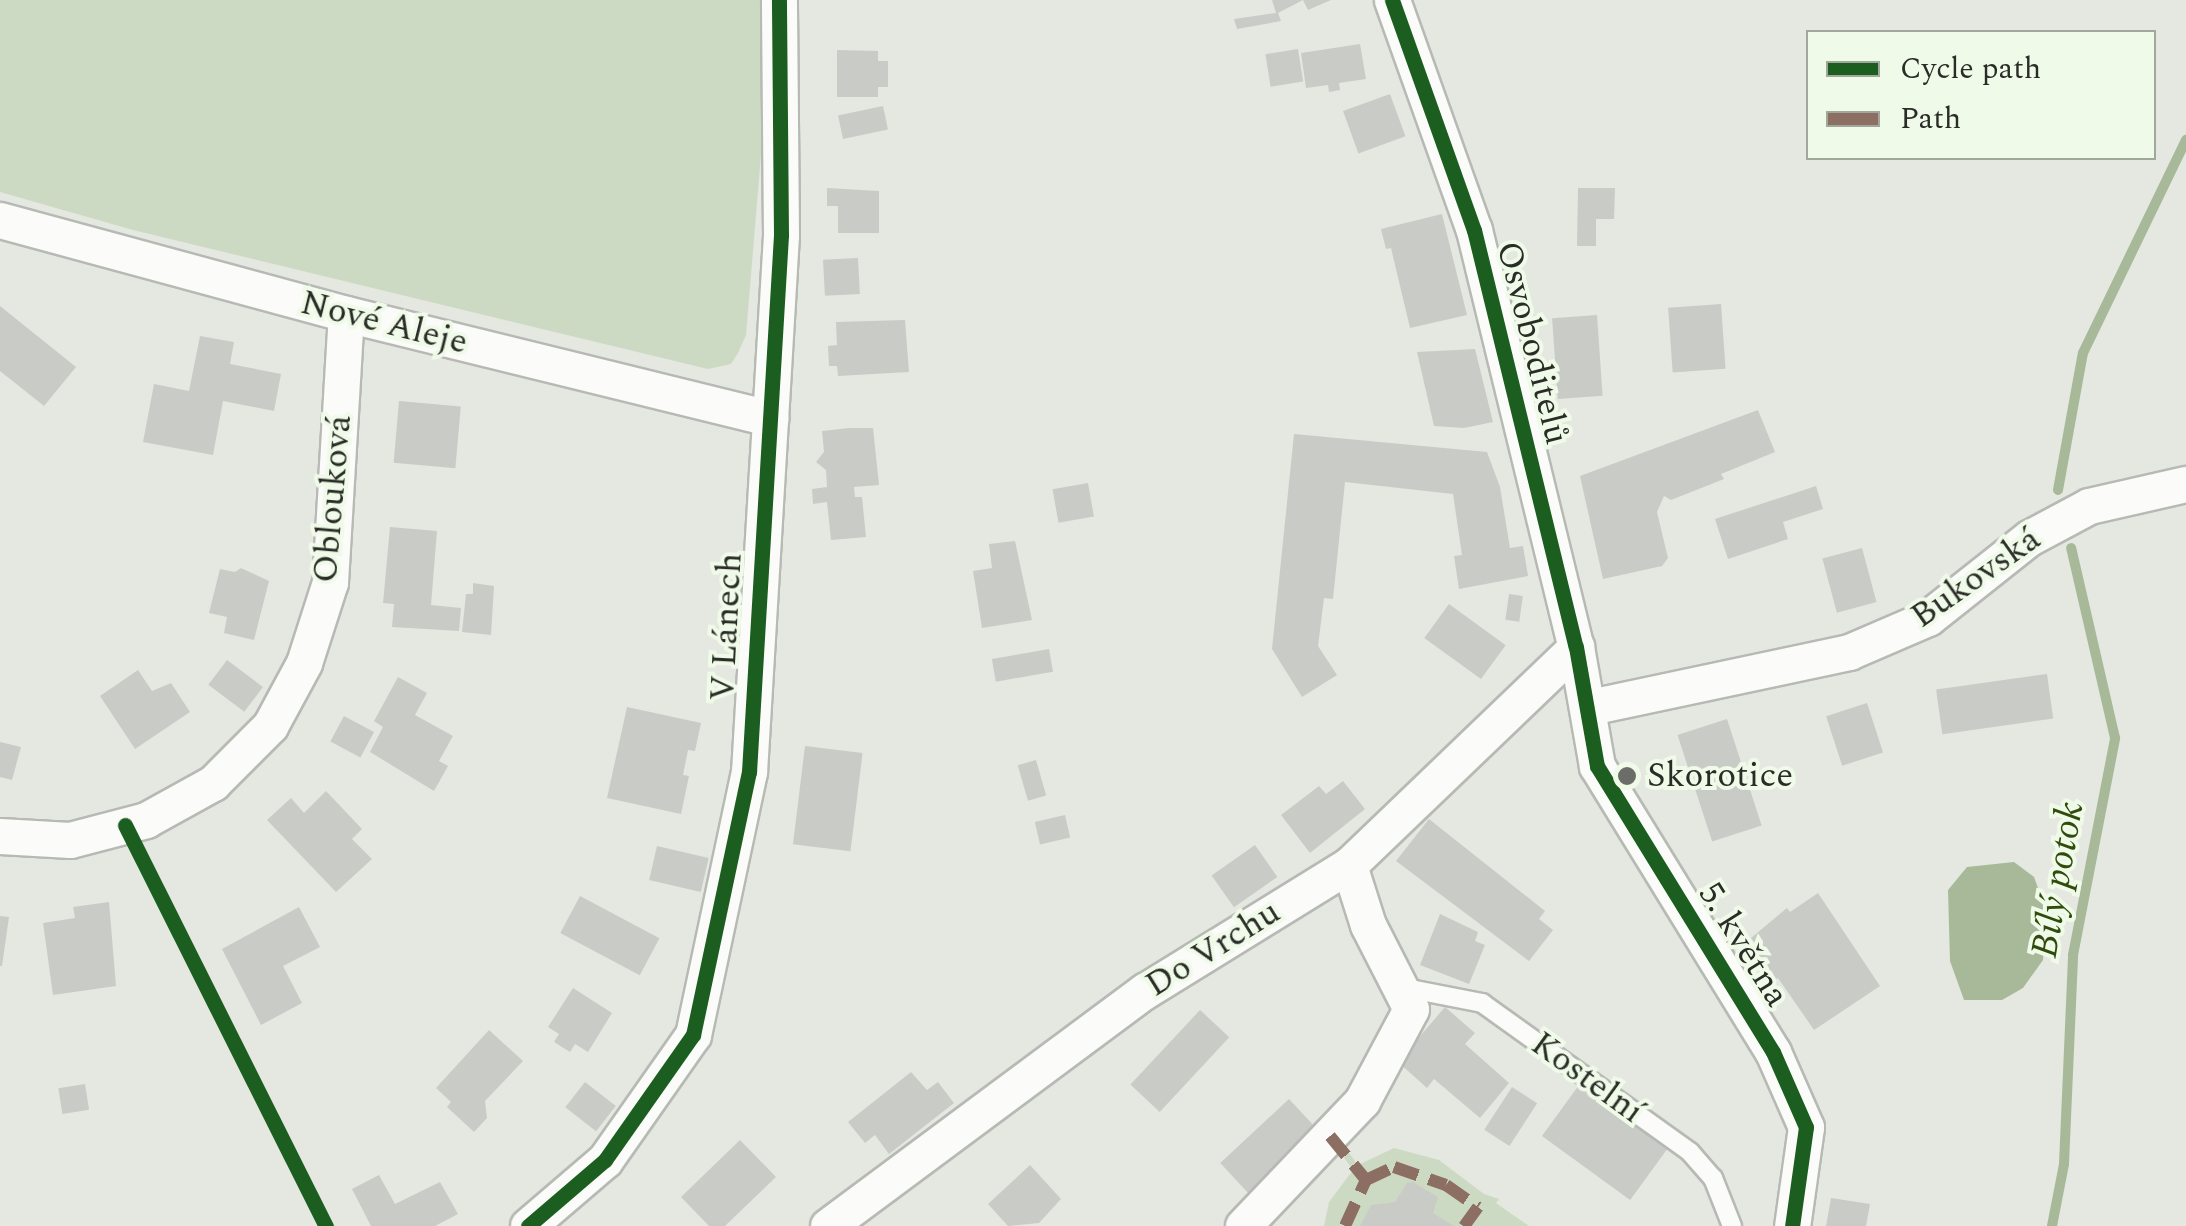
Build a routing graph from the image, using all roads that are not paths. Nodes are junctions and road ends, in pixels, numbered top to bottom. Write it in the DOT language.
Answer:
graph roads {
  1 [pos="779,0"];
  2 [pos="1392,0"];
  3 [pos="0,220"];
  4 [pos="346,314"];
  5 [pos="770,418"];
  6 [pos="2186,484"];
  7 [pos="1576,647"];
  8 [pos="1590,707"];
  9 [pos="0,836"];
  10 [pos="1349,865"];
  11 [pos="1399,987"];
  12 [pos="552,1214"];
  13 [pos="528,1226"];
  14 [pos="828,1226"];
  15 [pos="1242,1226"];
  16 [pos="1732,1226"];
  17 [pos="1792,1226"];
  1 -- 5 [label="street, V Lánech"];
  2 -- 7 [label="street, Osvoboditelů"];
  3 -- 4 [label="street, Nové Aleje"];
  4 -- 5 [label="street, Nové Aleje"];
  4 -- 9 [label="street, Oblouková"];
  5 -- 12 [label="street, V Lánech"];
  6 -- 8 [label="street, Bukovská"];
  7 -- 8 [label="street, Osvoboditelů"];
  7 -- 10 [label="street, Do Vrchu"];
  8 -- 17 [label="street, 5. května"];
  10 -- 11 [label="street"];
  10 -- 14 [label="street, Do Vrchu"];
  11 -- 15 [label="street"];
  11 -- 16 [label="lane, Kostelní"];
  12 -- 13 [label="street, V Lánech"];
}
